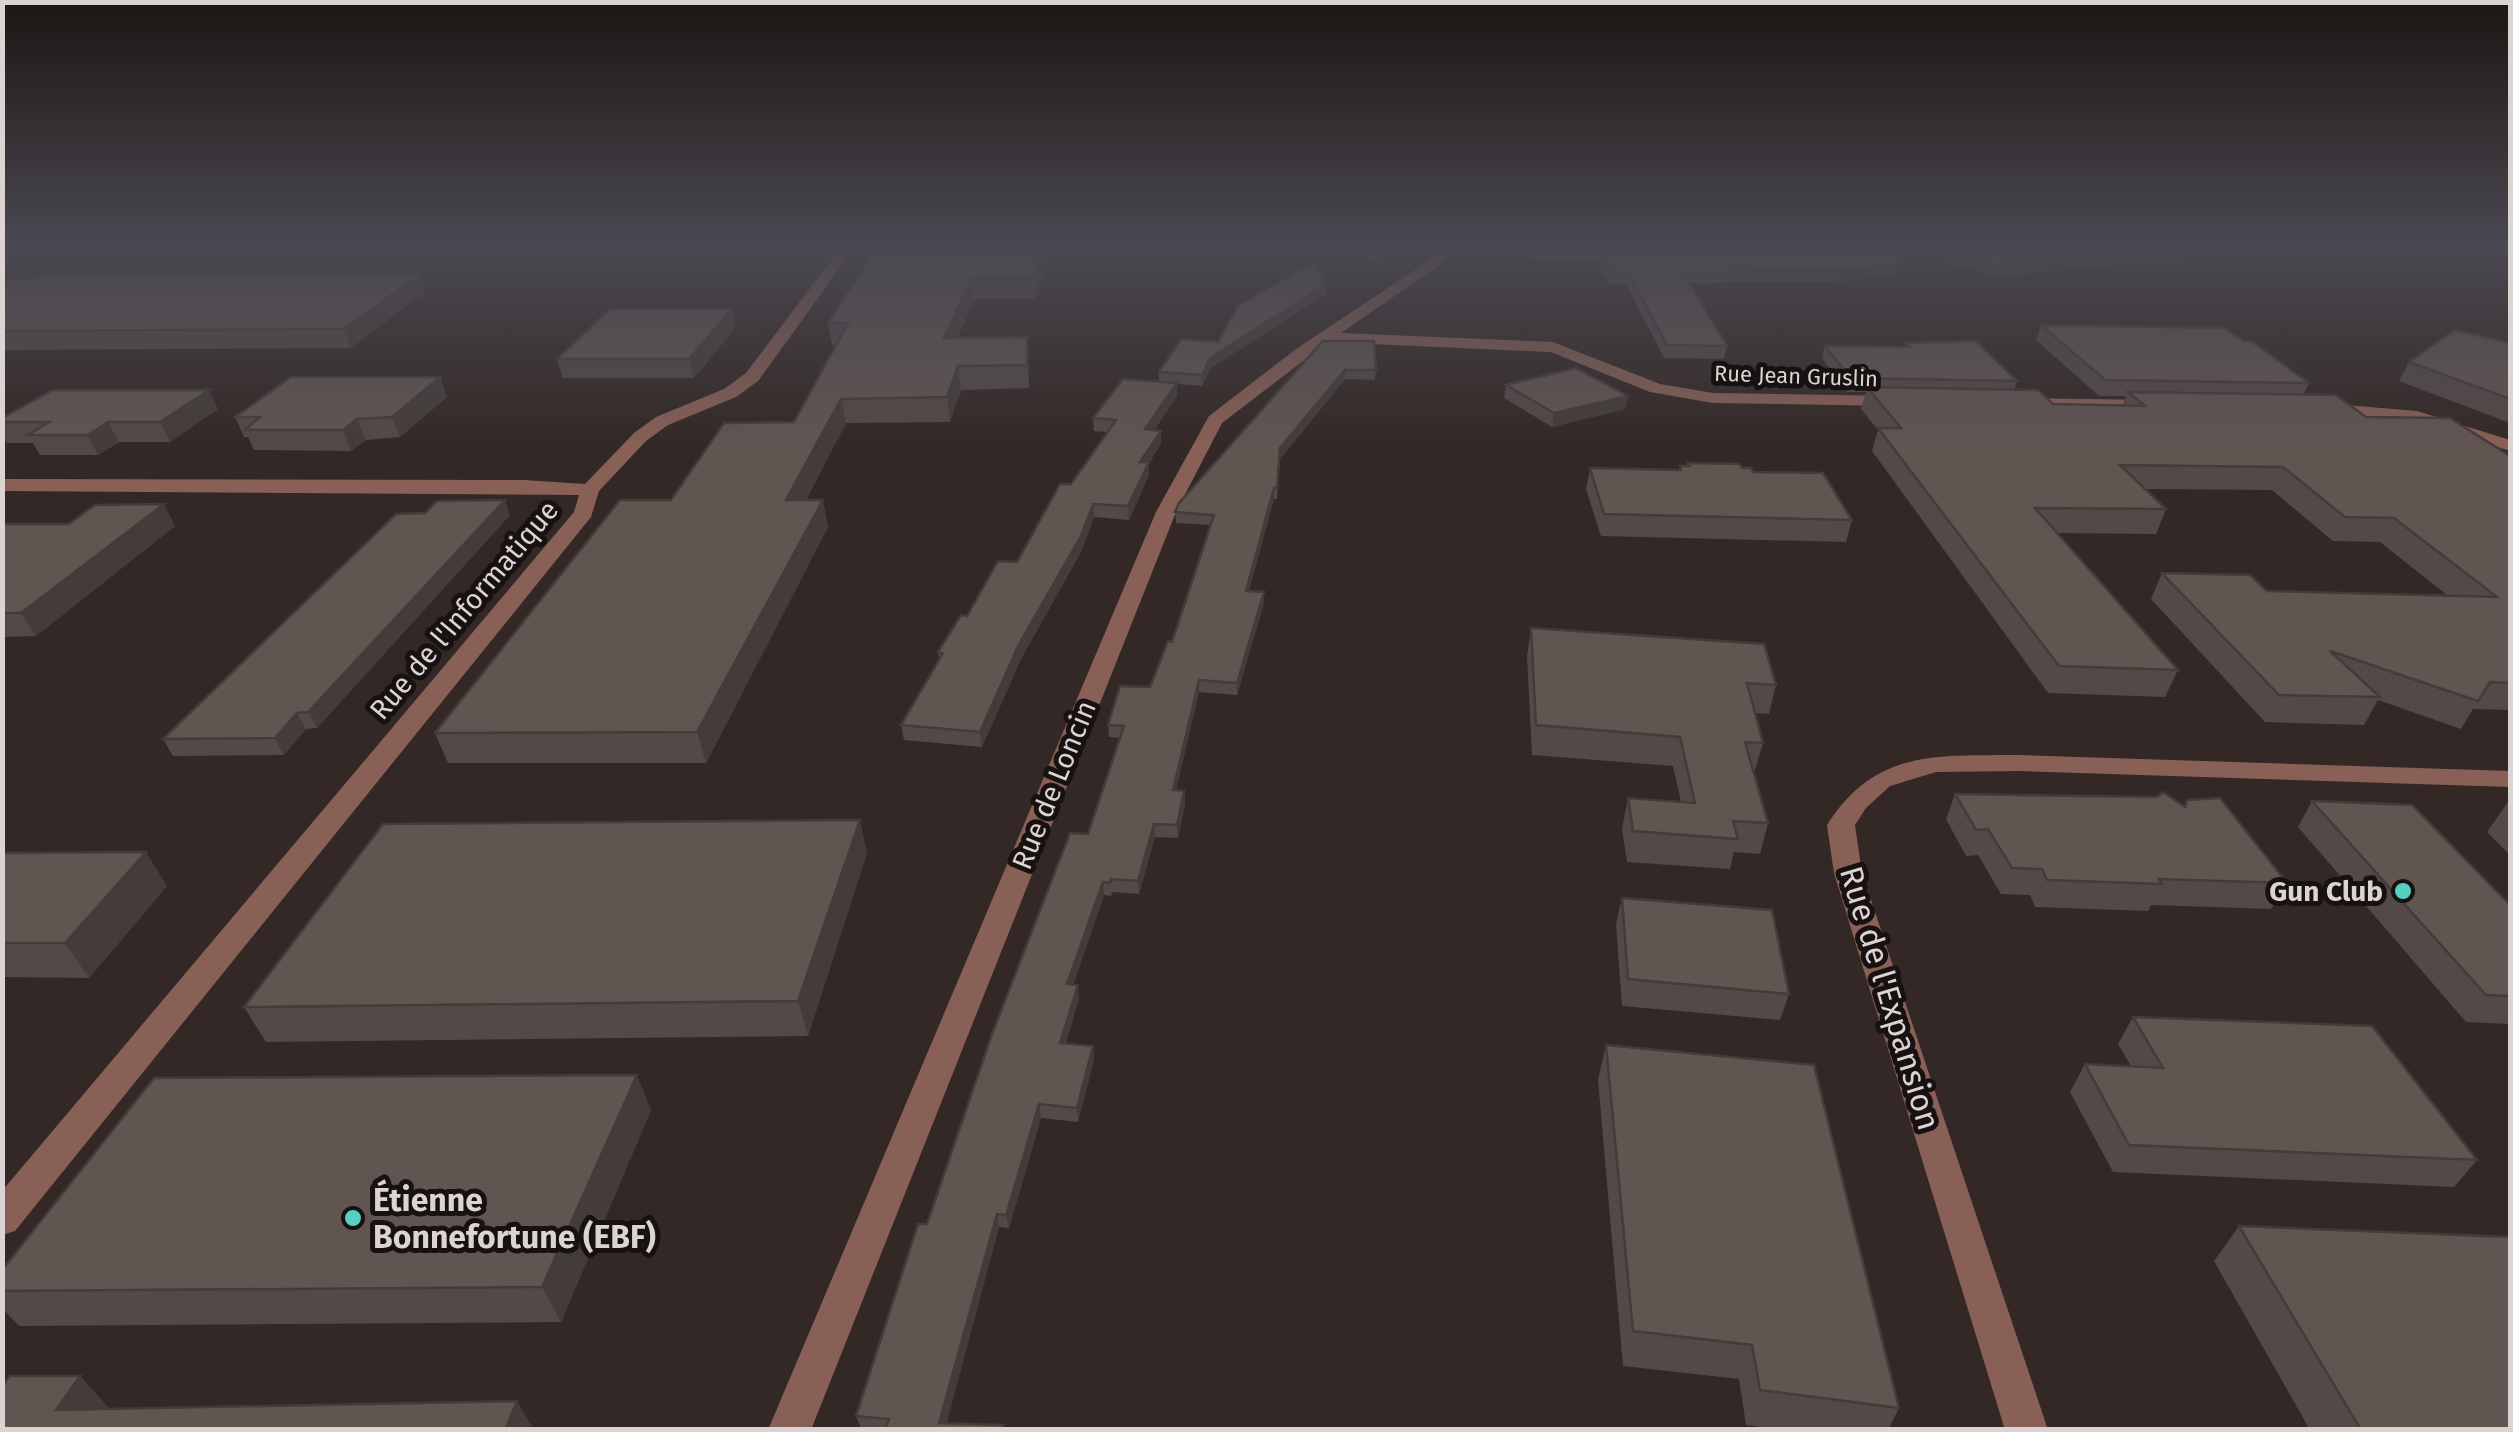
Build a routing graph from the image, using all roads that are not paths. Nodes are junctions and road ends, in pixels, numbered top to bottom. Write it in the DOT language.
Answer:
graph roads {
  1 [pos="798,315"];
  2 [pos="1358,315"];
  3 [pos="1325,337"];
  4 [pos="1908,402"];
  5 [pos="2006,403"];
  6 [pos="2182,406"];
  7 [pos="2300,408"];
  8 [pos="2510,446"];
  9 [pos="2,485"];
  10 [pos="590,490"];
  11 [pos="2510,779"];
  12 [pos="2,1218"];
  13 [pos="789,1430"];
  14 [pos="2027,1430"];
  1 -- 10 [label="street"];
  2 -- 3 [label="street, Rue de Loncin"];
  3 -- 4 [label="street, Rue Jean Gruslin"];
  3 -- 13 [label="street, Rue de Loncin"];
  5 -- 6 [label="street"];
  7 -- 8 [label="street"];
  9 -- 10 [label="street, Rue de l'Informatique"];
  10 -- 12 [label="street, Rue de l'Informatique"];
  11 -- 14 [label="street, Rue de l'Expansion"];
}
